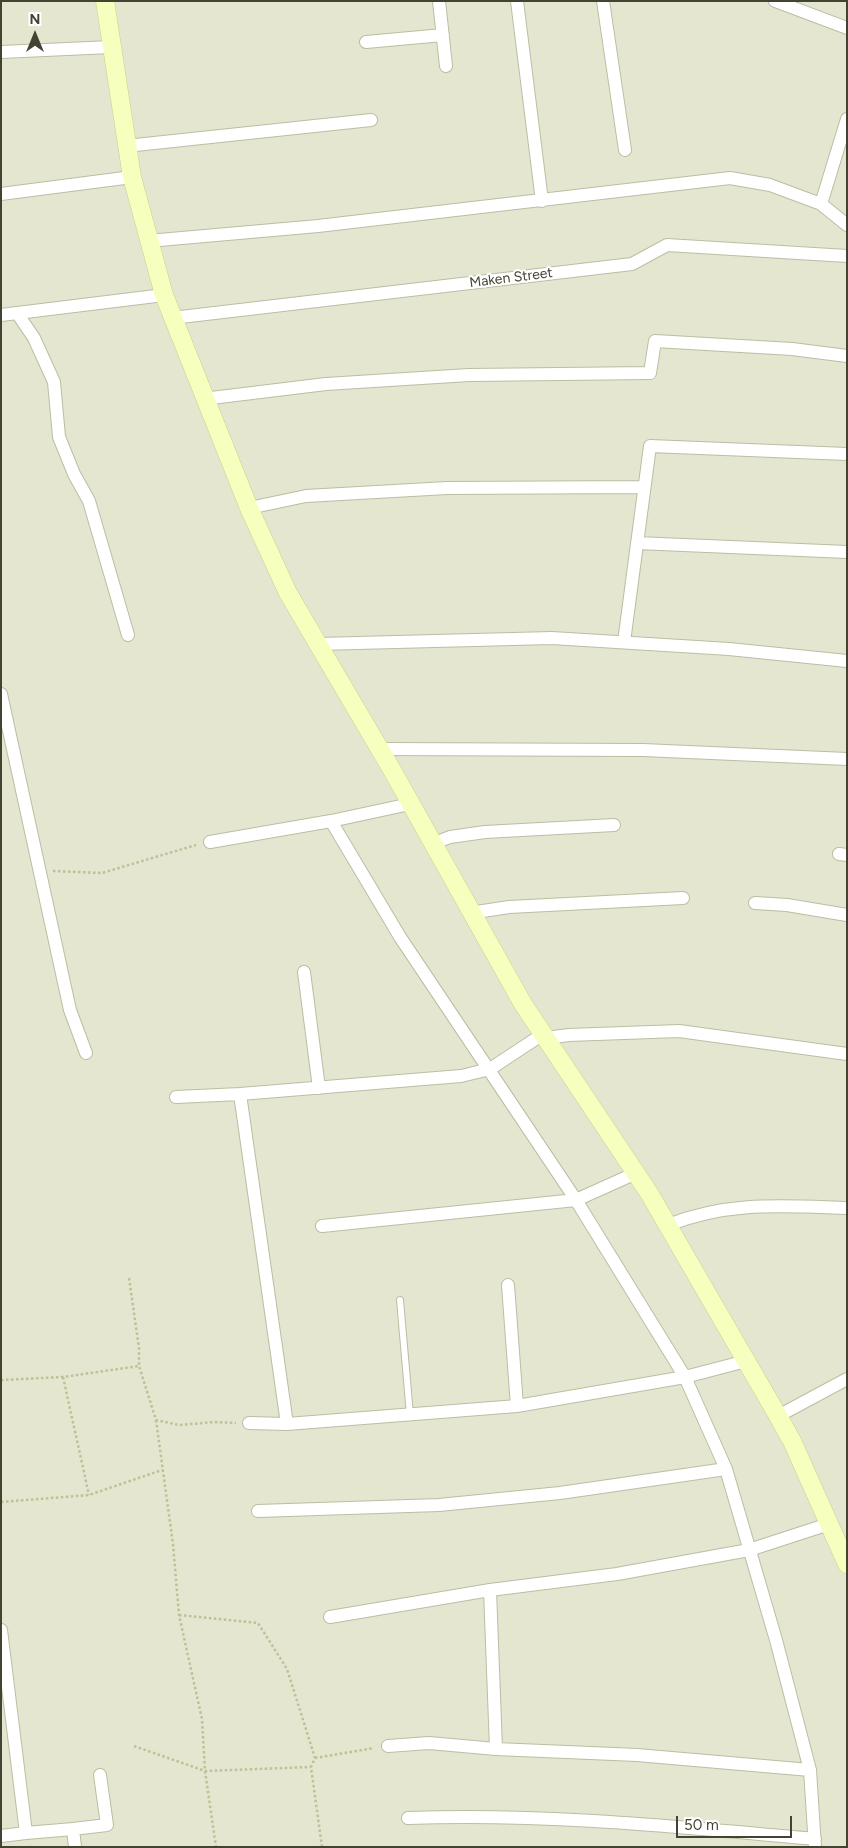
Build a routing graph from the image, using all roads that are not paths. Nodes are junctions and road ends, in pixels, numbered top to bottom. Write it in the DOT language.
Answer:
graph roads {
  1 [pos="105,1"];
  2 [pos="439,1"];
  3 [pos="517,1"];
  4 [pos="603,1"];
  5 [pos="775,1"];
  6 [pos="847,28"];
  7 [pos="443,35"];
  8 [pos="366,42"];
  9 [pos="111,47"];
  10 [pos="1,52"];
  11 [pos="446,66"];
  12 [pos="847,119"];
  13 [pos="371,120"];
  14 [pos="126,146"];
  15 [pos="625,150"];
  16 [pos="132,177"];
  17 [pos="1,194"];
  18 [pos="542,201"];
  19 [pos="821,204"];
  20 [pos="847,226"];
  21 [pos="148,241"];
  22 [pos="847,256"];
  23 [pos="164,295"];
  24 [pos="16,313"];
  25 [pos="1,315"];
  26 [pos="172,318"];
  27 [pos="847,356"];
  28 [pos="203,399"];
  29 [pos="847,454"];
  30 [pos="644,487"];
  31 [pos="249,508"];
  32 [pos="637,543"];
  33 [pos="847,552"];
  34 [pos="128,635"];
  35 [pos="624,642"];
  36 [pos="318,644"];
  37 [pos="847,661"];
  38 [pos="1,694"];
  39 [pos="379,749"];
  40 [pos="847,759"];
  41 [pos="410,804"];
  42 [pos="332,821"];
  43 [pos="614,825"];
  44 [pos="210,842"];
  45 [pos="432,844"];
  46 [pos="683,898"];
  47 [pos="755,903"];
  48 [pos="470,913"];
  49 [pos="847,915"];
  50 [pos="304,972"];
  51 [pos="544,1036"];
  52 [pos="86,1054"];
  53 [pos="847,1054"];
  54 [pos="490,1070"];
  55 [pos="319,1088"];
  56 [pos="240,1094"];
  57 [pos="176,1097"];
  58 [pos="636,1173"];
  59 [pos="576,1200"];
  60 [pos="847,1208"];
  61 [pos="668,1225"];
  62 [pos="322,1226"];
  63 [pos="508,1285"];
  64 [pos="400,1300"];
  65 [pos="746,1361"];
  66 [pos="685,1377"];
  67 [pos="847,1379"];
  68 [pos="517,1406"];
  69 [pos="410,1415"];
  70 [pos="778,1416"];
  71 [pos="249,1423"];
  72 [pos="287,1424"];
  73 [pos="726,1469"];
  74 [pos="258,1511"];
  75 [pos="829,1524"];
  76 [pos="843,1546"];
  77 [pos="749,1550"];
  78 [pos="847,1564"];
  79 [pos="490,1590"];
  80 [pos="330,1617"];
  81 [pos="1,1630"];
  82 [pos="388,1746"];
  83 [pos="496,1749"];
  84 [pos="810,1770"];
  85 [pos="100,1775"];
  86 [pos="408,1818"];
  87 [pos="73,1829"];
  88 [pos="26,1833"];
  89 [pos="1,1836"];
  90 [pos="815,1843"];
  91 [pos="75,1847"];
  1 -- 9 [label="street"];
  2 -- 7 [label="street"];
  3 -- 18 [label="street"];
  4 -- 15 [label="street"];
  5 -- 6 [label="street"];
  7 -- 8 [label="street"];
  7 -- 11 [label="street"];
  9 -- 10 [label="street"];
  9 -- 14 [label="street"];
  12 -- 19 [label="street"];
  13 -- 14 [label="street"];
  14 -- 16 [label="street"];
  16 -- 17 [label="street"];
  16 -- 21 [label="street"];
  18 -- 19 [label="street"];
  18 -- 21 [label="street"];
  19 -- 20 [label="street"];
  21 -- 23 [label="street"];
  22 -- 26 [label="street, Maken Street"];
  23 -- 24 [label="street"];
  23 -- 26 [label="street"];
  24 -- 25 [label="street"];
  24 -- 34 [label="street"];
  26 -- 28 [label="street"];
  27 -- 28 [label="street"];
  28 -- 31 [label="street"];
  29 -- 30 [label="street"];
  30 -- 31 [label="street"];
  30 -- 32 [label="street"];
  31 -- 36 [label="street"];
  32 -- 33 [label="street"];
  32 -- 35 [label="street"];
  35 -- 36 [label="street"];
  35 -- 37 [label="street"];
  36 -- 39 [label="street"];
  38 -- 52 [label="street"];
  39 -- 40 [label="street"];
  39 -- 41 [label="street"];
  41 -- 42 [label="street"];
  41 -- 45 [label="street"];
  42 -- 44 [label="street"];
  42 -- 54 [label="street"];
  43 -- 45 [label="street"];
  45 -- 48 [label="street"];
  46 -- 48 [label="street"];
  47 -- 49 [label="street"];
  48 -- 51 [label="street"];
  50 -- 55 [label="street"];
  51 -- 53 [label="street"];
  51 -- 54 [label="street"];
  51 -- 58 [label="street"];
  54 -- 55 [label="street"];
  54 -- 59 [label="street"];
  55 -- 56 [label="street"];
  56 -- 57 [label="street"];
  56 -- 72 [label="street"];
  58 -- 59 [label="street"];
  58 -- 61 [label="street"];
  59 -- 62 [label="street"];
  59 -- 66 [label="street"];
  60 -- 61 [label="street"];
  61 -- 65 [label="street"];
  63 -- 68 [label="street"];
  64 -- 69 [label="lane"];
  65 -- 66 [label="street"];
  65 -- 70 [label="street"];
  66 -- 68 [label="street"];
  66 -- 73 [label="street"];
  67 -- 70 [label="street"];
  68 -- 69 [label="street"];
  69 -- 72 [label="street"];
  70 -- 75 [label="street"];
  71 -- 72 [label="street"];
  73 -- 74 [label="street"];
  73 -- 77 [label="street"];
  75 -- 76 [label="street"];
  75 -- 77 [label="street"];
  76 -- 78 [label="street"];
  77 -- 79 [label="street"];
  77 -- 84 [label="street"];
  79 -- 80 [label="street"];
  79 -- 83 [label="street"];
  81 -- 88 [label="street"];
  82 -- 83 [label="street"];
  83 -- 84 [label="street"];
  84 -- 90 [label="street"];
  85 -- 87 [label="street"];
  86 -- 90 [label="street"];
  87 -- 88 [label="street"];
  87 -- 91 [label="street"];
  88 -- 89 [label="street"];
}
